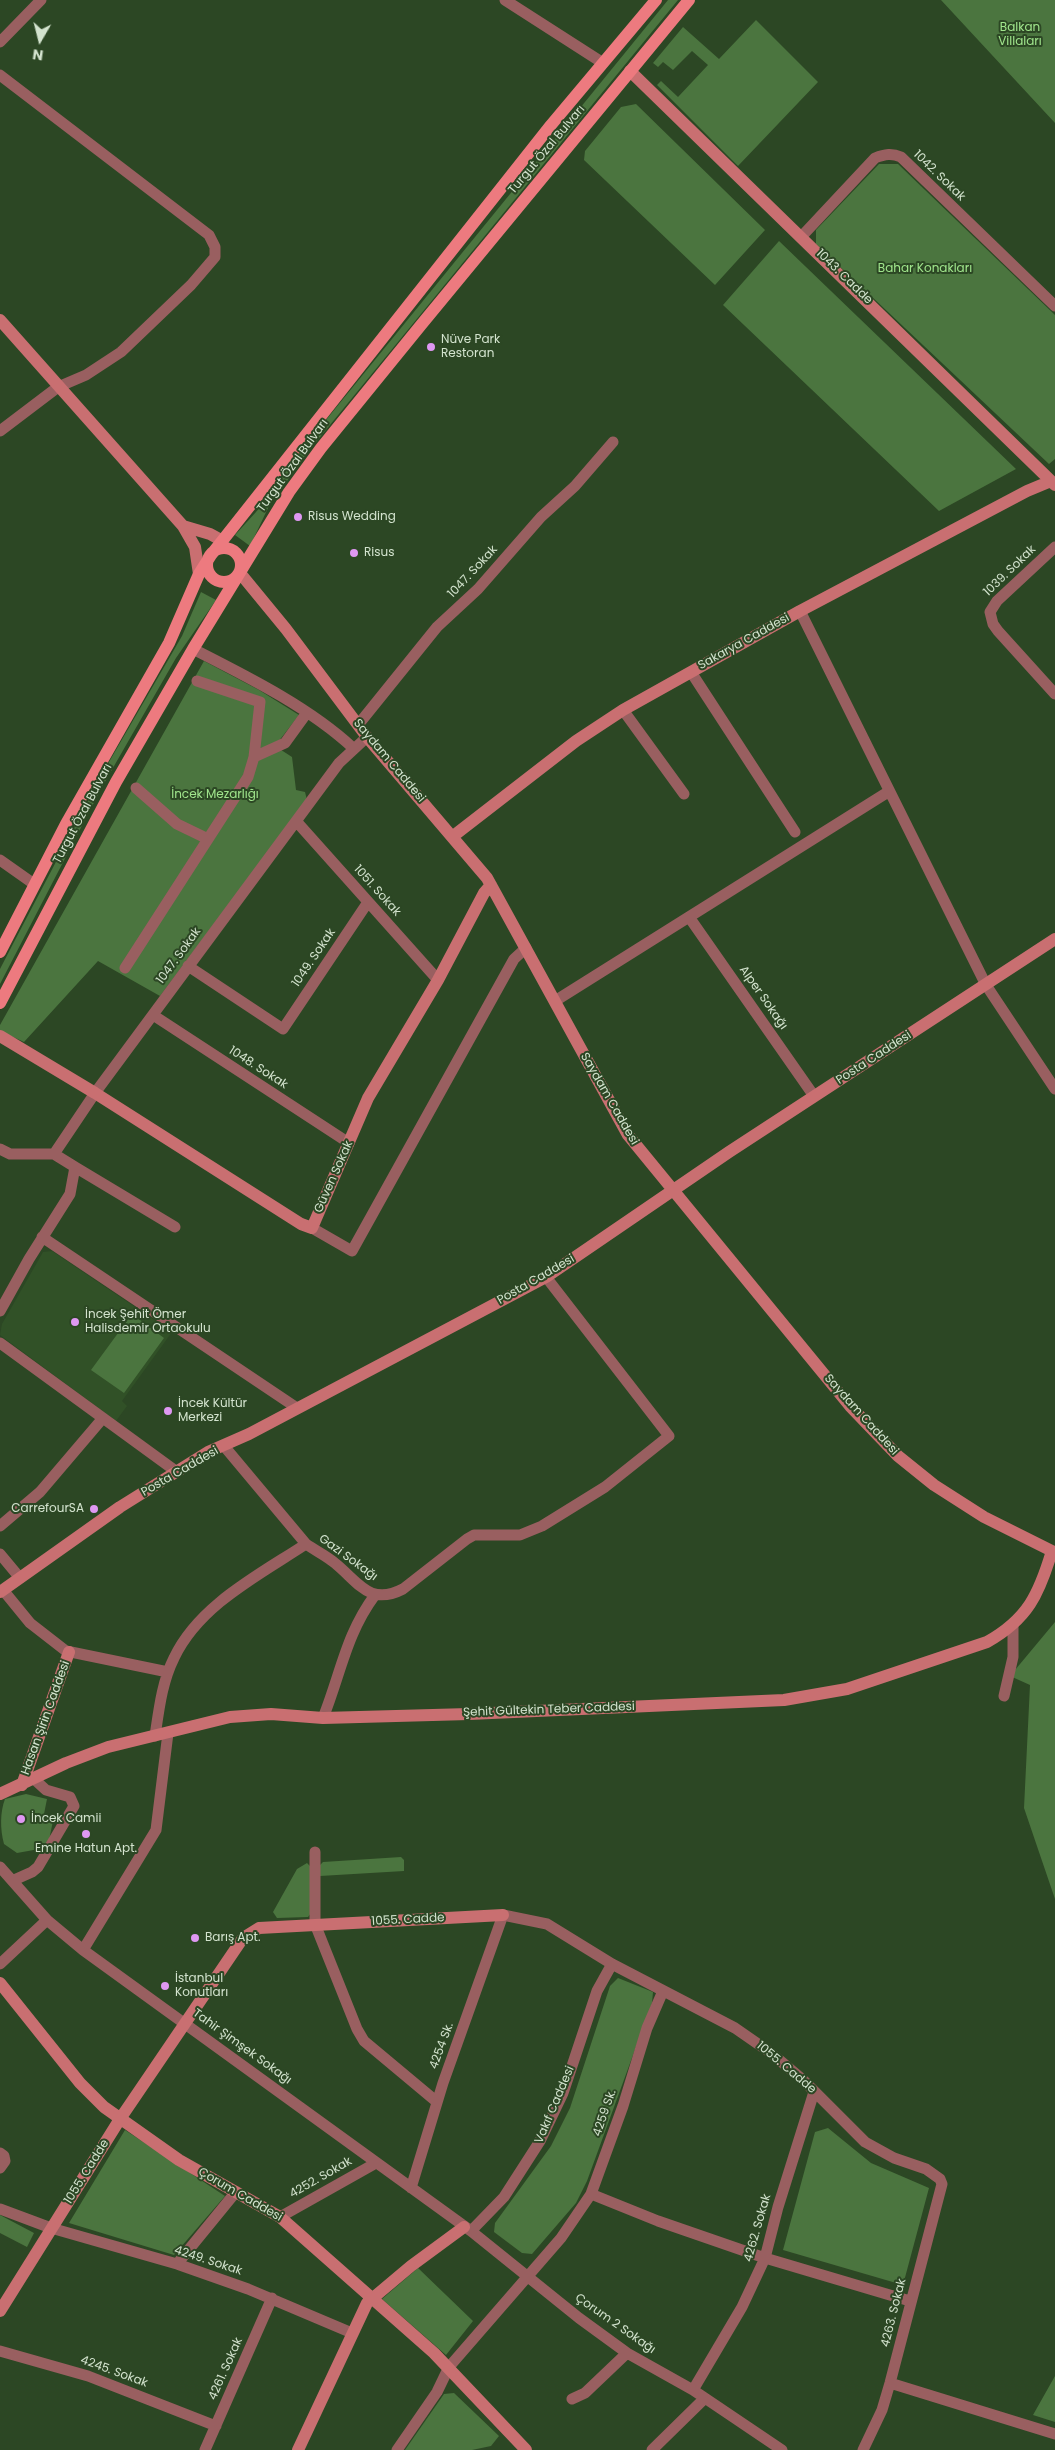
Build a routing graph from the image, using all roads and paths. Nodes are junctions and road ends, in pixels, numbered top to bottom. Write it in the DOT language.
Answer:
graph roads {
  1 [pos="41,0"];
  2 [pos="505,0"];
  3 [pos="656,0"];
  4 [pos="689,0"];
  5 [pos="0,42"];
  6 [pos="603,63"];
  7 [pos="630,71"];
  8 [pos="0,75"];
  9 [pos="802,236"];
  10 [pos="1055,306"];
  11 [pos="0,320"];
  12 [pos="58,387"];
  13 [pos="0,431"];
  14 [pos="613,442"];
  15 [pos="1054,482"];
  16 [pos="183,526"];
  17 [pos="221,540"];
  18 [pos="1055,547"];
  19 [pos="210,555"];
  20 [pos="240,573"];
  21 [pos="200,574"];
  22 [pos="800,611"];
  23 [pos="193,649"];
  24 [pos="692,672"];
  25 [pos="197,681"];
  26 [pos="1055,694"];
  27 [pos="623,710"];
  28 [pos="306,714"];
  29 [pos="358,725"];
  30 [pos="366,737"];
  31 [pos="353,748"];
  32 [pos="254,757"];
  33 [pos="136,788"];
  34 [pos="888,792"];
  35 [pos="684,794"];
  36 [pos="296,821"];
  37 [pos="795,832"];
  38 [pos="452,836"];
  39 [pos="208,839"];
  40 [pos="0,860"];
  41 [pos="34,884"];
  42 [pos="491,885"];
  43 [pos="368,902"];
  44 [pos="690,917"];
  45 [pos="1055,939"];
  46 [pos="526,948"];
  47 [pos="0,952"];
  48 [pos="188,966"];
  49 [pos="125,968"];
  50 [pos="438,980"];
  51 [pos="986,985"];
  52 [pos="556,1001"];
  53 [pos="0,1003"];
  54 [pos="152,1015"];
  55 [pos="0,1036"];
  56 [pos="1055,1089"];
  57 [pos="94,1093"];
  58 [pos="814,1096"];
  59 [pos="349,1143"];
  60 [pos="0,1149"];
  61 [pos="54,1154"];
  62 [pos="75,1166"];
  63 [pos="674,1192"];
  64 [pos="175,1227"];
  65 [pos="312,1228"];
  66 [pos="42,1237"];
  67 [pos="546,1277"];
  68 [pos="0,1312"];
  69 [pos="0,1342"];
  70 [pos="297,1408"];
  71 [pos="104,1418"];
  72 [pos="224,1446"];
  73 [pos="177,1472"];
  74 [pos="0,1526"];
  75 [pos="306,1544"];
  76 [pos="1053,1552"];
  77 [pos="0,1554"];
  78 [pos="20,1578"];
  79 [pos="2,1591"];
  80 [pos="376,1594"];
  81 [pos="1013,1624"];
  82 [pos="69,1652"];
  83 [pos="168,1672"];
  84 [pos="1004,1696"];
  85 [pos="323,1718"];
  86 [pos="161,1734"];
  87 [pos="28,1782"];
  88 [pos="0,1794"];
  89 [pos="315,1852"];
  90 [pos="0,1867"];
  91 [pos="14,1880"];
  92 [pos="503,1915"];
  93 [pos="46,1920"];
  94 [pos="315,1924"];
  95 [pos="83,1950"];
  96 [pos="0,1964"];
  97 [pos="612,1964"];
  98 [pos="0,1983"];
  99 [pos="663,1991"];
  100 [pos="186,2023"];
  101 [pos="814,2092"];
  102 [pos="437,2102"];
  103 [pos="120,2120"];
  104 [pos="0,2153"];
  105 [pos="376,2163"];
  106 [pos="0,2168"];
  107 [pos="940,2180"];
  108 [pos="411,2188"];
  109 [pos="235,2193"];
  110 [pos="591,2194"];
  111 [pos="0,2208"];
  112 [pos="280,2217"];
  113 [pos="51,2228"];
  114 [pos="467,2229"];
  115 [pos="765,2258"];
  116 [pos="178,2264"];
  117 [pos="527,2276"];
  118 [pos="272,2298"];
  119 [pos="371,2299"];
  120 [pos="910,2301"];
  121 [pos="0,2311"];
  122 [pos="352,2333"];
  123 [pos="0,2351"];
  124 [pos="628,2353"];
  125 [pos="449,2367"];
  126 [pos="890,2384"];
  127 [pos="694,2390"];
  128 [pos="705,2398"];
  129 [pos="572,2399"];
  130 [pos="216,2426"];
  131 [pos="1055,2434"];
  132 [pos="205,2450"];
  133 [pos="298,2450"];
  134 [pos="397,2450"];
  135 [pos="526,2450"];
  136 [pos="652,2450"];
  137 [pos="782,2450"];
  138 [pos="863,2450"];
  1 -- 5 [label="street"];
  2 -- 6 [label="street"];
  3 -- 6 [label="main road, Turgut Özal Bulvarı"];
  4 -- 7 [label="main road, Turgut Özal Bulvarı"];
  6 -- 17 [label="main road, Turgut Özal Bulvarı"];
  7 -- 9 [label="street, 1043. Cadde"];
  7 -- 20 [label="main road, Turgut Özal Bulvarı"];
  8 -- 12 [label="street"];
  9 -- 10 [label="street, 1042. Sokak"];
  9 -- 15 [label="street, 1043. Cadde"];
  11 -- 12 [label="street"];
  12 -- 13 [label="street"];
  12 -- 16 [label="street"];
  14 -- 29 [label="street, 1047. Sokak"];
  15 -- 22 [label="street, Sakarya Caddesi"];
  16 -- 17 [label="street"];
  16 -- 21 [label="street"];
  17 -- 19 [label="main road, Turgut Özal Bulvarı"];
  18 -- 26 [label="street, 1039. Sokak"];
  19 -- 20 [label="main road"];
  19 -- 20 [label="main road"];
  19 -- 21 [label="main road, Turgut Özal Bulvarı"];
  20 -- 23 [label="main road, Turgut Özal Bulvarı"];
  20 -- 29 [label="street, Saydam Caddesi"];
  21 -- 41 [label="main road, Turgut Özal Bulvarı"];
  22 -- 24 [label="street, Sakarya Caddesi"];
  22 -- 34 [label="street"];
  23 -- 28 [label="street, Saydam Caddesi"];
  23 -- 53 [label="main road, Turgut Özal Bulvarı"];
  24 -- 27 [label="street, Sakarya Caddesi"];
  24 -- 37 [label="street"];
  25 -- 32 [label="street"];
  27 -- 35 [label="street"];
  27 -- 38 [label="street, Sakarya Caddesi"];
  28 -- 31 [label="street, Saydam Caddesi"];
  28 -- 32 [label="street"];
  29 -- 30 [label="street, Saydam Caddesi"];
  30 -- 31 [label="street, 1047. Sokak"];
  30 -- 38 [label="street, Saydam Caddesi"];
  31 -- 36 [label="street, 1047. Sokak"];
  32 -- 39 [label="street"];
  33 -- 39 [label="street"];
  34 -- 44 [label="street"];
  34 -- 51 [label="street"];
  36 -- 43 [label="street, 1051. Sokak"];
  36 -- 48 [label="street, 1047. Sokak"];
  38 -- 42 [label="street, Saydam Caddesi"];
  39 -- 49 [label="street"];
  40 -- 41 [label="street"];
  41 -- 47 [label="main road, Turgut Özal Bulvarı"];
  42 -- 46 [label="street, Saydam Caddesi"];
  42 -- 50 [label="street, Güven Sokak"];
  43 -- 48 [label="street, 1049. Sokak"];
  43 -- 50 [label="street, 1051. Sokak"];
  44 -- 52 [label="street"];
  44 -- 58 [label="street, Alper Sokağı"];
  45 -- 51 [label="street, Posta Caddesi"];
  46 -- 52 [label="street, Saydam Caddesi"];
  46 -- 65 [label="street"];
  48 -- 54 [label="street, 1047. Sokak"];
  50 -- 59 [label="street, Güven Sokak"];
  51 -- 56 [label="street"];
  51 -- 58 [label="street, Posta Caddesi"];
  52 -- 63 [label="street, Saydam Caddesi"];
  54 -- 57 [label="street, 1047. Sokak"];
  54 -- 59 [label="street, 1048. Sokak"];
  55 -- 57 [label="street, Güven Sokak"];
  57 -- 61 [label="street, 1047. Sokak"];
  57 -- 65 [label="street, Güven Sokak"];
  58 -- 63 [label="street, Posta Caddesi"];
  59 -- 65 [label="street, Güven Sokak"];
  60 -- 61 [label="street"];
  61 -- 62 [label="street"];
  62 -- 64 [label="street"];
  62 -- 66 [label="street"];
  63 -- 67 [label="street, Posta Caddesi"];
  63 -- 76 [label="street, Saydam Caddesi"];
  66 -- 68 [label="street"];
  66 -- 70 [label="street"];
  67 -- 70 [label="street, Posta Caddesi"];
  67 -- 80 [label="street, Gazi Sokağı"];
  69 -- 71 [label="street"];
  70 -- 72 [label="street, Posta Caddesi"];
  71 -- 73 [label="street"];
  71 -- 74 [label="street"];
  72 -- 73 [label="street, Posta Caddesi"];
  72 -- 75 [label="street"];
  73 -- 78 [label="street, Posta Caddesi"];
  75 -- 80 [label="street, Gazi Sokağı"];
  75 -- 83 [label="street, Gazi Sokağı"];
  76 -- 81 [label="street, Şehit Gültekin Teber Caddesi"];
  77 -- 78 [label="street"];
  78 -- 79 [label="street, Posta Caddesi"];
  79 -- 82 [label="street"];
  80 -- 85 [label="street"];
  81 -- 84 [label="street"];
  81 -- 85 [label="street, Şehit Gültekin Teber Caddesi"];
  82 -- 83 [label="street"];
  82 -- 87 [label="street, Hasan Şirin Caddesi"];
  83 -- 86 [label="street, Gazi Sokağı"];
  85 -- 86 [label="street, Şehit Gültekin Teber Caddesi"];
  86 -- 87 [label="street, Şehit Gültekin Teber Caddesi"];
  86 -- 95 [label="street, Gazi Sokağı"];
  87 -- 88 [label="street, Şehit Gültekin Teber Caddesi"];
  87 -- 91 [label="street"];
  89 -- 94 [label="street"];
  90 -- 91 [label="street, Tahir Şimşek Sokağı"];
  91 -- 93 [label="street, Tahir Şimşek Sokağı"];
  92 -- 94 [label="street, 1055. Cadde"];
  92 -- 97 [label="street, 1055. Cadde"];
  92 -- 102 [label="street, 4254 Sk."];
  93 -- 95 [label="street, Tahir Şimşek Sokağı"];
  93 -- 96 [label="street"];
  94 -- 100 [label="street, 1055. Cadde"];
  94 -- 102 [label="street"];
  95 -- 100 [label="street, Tahir Şimşek Sokağı"];
  97 -- 99 [label="street, 1055. Cadde"];
  97 -- 114 [label="street, Vakıf Caddesi"];
  98 -- 103 [label="street, Çorum Caddesi"];
  99 -- 101 [label="street, 1055. Cadde"];
  99 -- 110 [label="street, 4259 Sk."];
  100 -- 103 [label="street, 1055. Cadde"];
  100 -- 105 [label="street, Tahir Şimşek Sokağı"];
  101 -- 107 [label="street, 1055. Cadde"];
  101 -- 115 [label="street, 4262. Sokak"];
  102 -- 108 [label="street, 4254 Sk."];
  103 -- 109 [label="street, Çorum Caddesi"];
  103 -- 113 [label="street, 1055. Cadde"];
  104 -- 106 [label="street"];
  105 -- 108 [label="street, Tahir Şimşek Sokağı"];
  105 -- 112 [label="street, 4252. Sokak"];
  107 -- 120 [label="street, 4263. Sokak"];
  108 -- 114 [label="street, Tahir Şimşek Sokağı"];
  109 -- 112 [label="street, Çorum Caddesi"];
  109 -- 116 [label="street"];
  110 -- 115 [label="street"];
  110 -- 117 [label="street, 4259 Sk."];
  111 -- 113 [label="street, 4249. Sokak"];
  112 -- 119 [label="street, Çorum Caddesi"];
  113 -- 116 [label="street, 4249. Sokak"];
  113 -- 121 [label="street, 1055. Cadde"];
  114 -- 117 [label="street, Çorum 2 Sokağı"];
  114 -- 119 [label="street, Vakıf Caddesi"];
  115 -- 120 [label="street"];
  115 -- 127 [label="street, 4262. Sokak"];
  116 -- 118 [label="street, 4249. Sokak"];
  117 -- 124 [label="street, Çorum 2 Sokağı"];
  117 -- 125 [label="street, 4259 Sk."];
  118 -- 122 [label="street, 4249. Sokak"];
  118 -- 130 [label="street, 4261. Sokak"];
  119 -- 122 [label="street, Vakıf Caddesi"];
  119 -- 125 [label="street, Çorum Caddesi"];
  120 -- 126 [label="street, 4263. Sokak"];
  122 -- 133 [label="street, Vakıf Caddesi"];
  123 -- 130 [label="street, 4245. Sokak"];
  124 -- 127 [label="street, Çorum 2 Sokağı"];
  124 -- 129 [label="street"];
  125 -- 134 [label="street, 4259 Sk."];
  125 -- 135 [label="street, Çorum Caddesi"];
  126 -- 131 [label="street"];
  126 -- 138 [label="street, 4263. Sokak"];
  127 -- 128 [label="street, Çorum 2 Sokağı"];
  128 -- 136 [label="street"];
  128 -- 137 [label="street, Çorum 2 Sokağı"];
  130 -- 132 [label="street, 4261. Sokak"];
}
